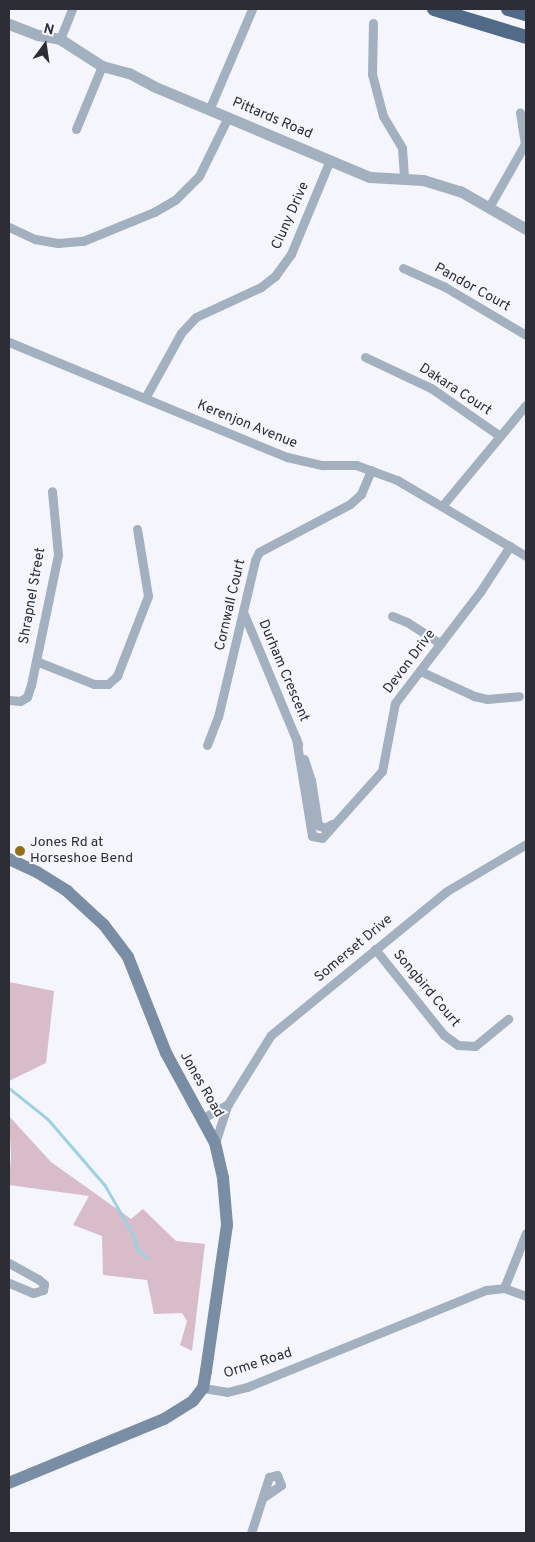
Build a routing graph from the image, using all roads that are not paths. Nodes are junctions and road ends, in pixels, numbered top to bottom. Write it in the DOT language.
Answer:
graph roads {
  1 [pos="72,9"];
  2 [pos="252,9"];
  3 [pos="434,9"];
  4 [pos="508,9"];
  5 [pos="526,14"];
  6 [pos="374,23"];
  7 [pos="9,24"];
  8 [pos="526,37"];
  9 [pos="60,39"];
  10 [pos="102,66"];
  11 [pos="209,110"];
  12 [pos="520,112"];
  13 [pos="228,117"];
  14 [pos="76,129"];
  15 [pos="330,160"];
  16 [pos="404,179"];
  17 [pos="489,207"];
  18 [pos="9,227"];
  19 [pos="526,229"];
  20 [pos="403,268"];
  21 [pos="526,335"];
  22 [pos="9,342"];
  23 [pos="366,357"];
  24 [pos="146,398"];
  25 [pos="526,405"];
  26 [pos="500,436"];
  27 [pos="371,470"];
  28 [pos="52,491"];
  29 [pos="442,506"];
  30 [pos="137,529"];
  31 [pos="510,546"];
  32 [pos="526,556"];
  33 [pos="244,614"];
  34 [pos="392,616"];
  35 [pos="441,644"];
  36 [pos="36,661"];
  37 [pos="420,671"];
  38 [pos="518,696"];
  39 [pos="9,700"];
  40 [pos="208,744"];
  41 [pos="333,824"];
  42 [pos="526,844"];
  43 [pos="9,859"];
  44 [pos="375,948"];
  45 [pos="508,1019"];
  46 [pos="228,1104"];
  47 [pos="203,1118"];
  48 [pos="215,1143"];
  49 [pos="526,1233"];
  50 [pos="9,1263"];
  51 [pos="9,1283"];
  52 [pos="504,1288"];
  53 [pos="526,1296"];
  54 [pos="203,1388"];
  55 [pos="9,1483"];
  56 [pos="264,1497"];
  57 [pos="251,1533"];
  1 -- 9 [label="street"];
  2 -- 11 [label="street"];
  3 -- 8 [label="highway"];
  4 -- 5 [label="highway"];
  6 -- 16 [label="street"];
  7 -- 9 [label="street, Pittards Road"];
  9 -- 10 [label="street, Pittards Road"];
  10 -- 11 [label="street, Pittards Road"];
  10 -- 14 [label="street"];
  11 -- 13 [label="street, Pittards Road"];
  12 -- 17 [label="street"];
  13 -- 15 [label="street, Pittards Road"];
  13 -- 18 [label="street"];
  15 -- 16 [label="street, Pittards Road"];
  15 -- 24 [label="street, Cluny Drive"];
  16 -- 17 [label="street, Pittards Road"];
  17 -- 19 [label="street, Pittards Road"];
  20 -- 21 [label="street, Pandor Court"];
  22 -- 24 [label="street, Kerenjon Avenue"];
  23 -- 26 [label="street, Dakara Court"];
  24 -- 27 [label="street, Kerenjon Avenue"];
  25 -- 26 [label="street"];
  26 -- 29 [label="street"];
  27 -- 29 [label="street, Kerenjon Avenue"];
  27 -- 33 [label="street, Cornwall Court"];
  28 -- 36 [label="street, Shrapnel Street"];
  29 -- 31 [label="street, Kerenjon Avenue"];
  30 -- 36 [label="street"];
  31 -- 32 [label="street, Kerenjon Avenue"];
  31 -- 35 [label="street, Devon Drive"];
  33 -- 40 [label="street, Cornwall Court"];
  33 -- 41 [label="street, Durham Crescent"];
  34 -- 35 [label="street"];
  35 -- 37 [label="street, Devon Drive"];
  36 -- 39 [label="street, Shrapnel Street"];
  37 -- 38 [label="street"];
  37 -- 41 [label="street, Devon Drive"];
  42 -- 44 [label="street, Somerset Drive"];
  43 -- 47 [label="main road, Jones Road"];
  44 -- 45 [label="street, Songbird Court"];
  44 -- 46 [label="street, Somerset Drive"];
  46 -- 47 [label="street, Somerset Drive"];
  46 -- 48 [label="street, Somerset Drive"];
  47 -- 48 [label="main road, Jones Road"];
  48 -- 54 [label="main road, Jones Road"];
  49 -- 52 [label="street"];
  50 -- 51 [label="street"];
  52 -- 53 [label="street"];
  52 -- 54 [label="street, Orme Road"];
  54 -- 55 [label="main road"];
  56 -- 57 [label="street"];
}
